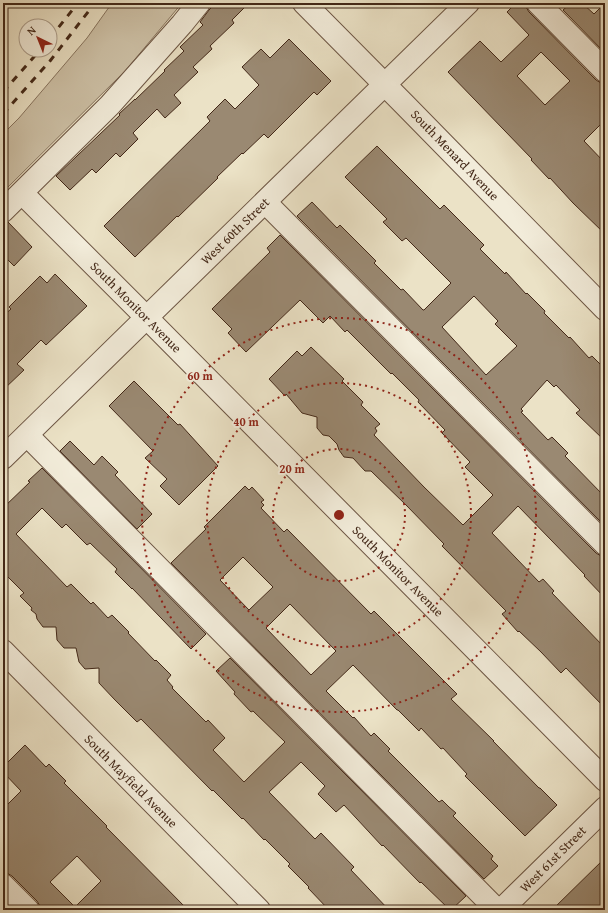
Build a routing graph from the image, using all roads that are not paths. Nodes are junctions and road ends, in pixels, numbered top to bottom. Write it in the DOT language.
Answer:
graph roads {
  1 [pos="199,3"];
  2 [pos="304,3"];
  3 [pos="468,3"];
  4 [pos="538,3"];
  5 [pos="605,71"];
  6 [pos="385,84"];
  7 [pos="22,193"];
  8 [pos="265,202"];
  9 [pos="3,211"];
  10 [pos="605,309"];
  11 [pos="147,318"];
  12 [pos="27,435"];
  13 [pos="3,458"];
  14 [pos="605,544"];
  15 [pos="3,651"];
  16 [pos="605,780"];
  17 [pos="605,808"];
  18 [pos="3,885"];
  19 [pos="28,910"];
  20 [pos="259,910"];
  21 [pos="497,910"];
  22 [pos="501,910"];
  1 -- 7 [label="street"];
  2 -- 6 [label="street, South Menard Avenue"];
  3 -- 6 [label="street, West 60th Street"];
  4 -- 5 [label="street"];
  6 -- 8 [label="street, West 60th Street"];
  6 -- 10 [label="street, South Menard Avenue"];
  7 -- 9 [label="street"];
  7 -- 11 [label="street, South Monitor Avenue"];
  8 -- 11 [label="street, West 60th Street"];
  8 -- 14 [label="street"];
  11 -- 12 [label="street, West 60th Street"];
  11 -- 16 [label="street, South Monitor Avenue"];
  12 -- 13 [label="street, West 60th Street"];
  12 -- 21 [label="street"];
  15 -- 20 [label="street, South Mayfield Avenue"];
  17 -- 22 [label="street, West 61st Street"];
  18 -- 19 [label="street"];
}
